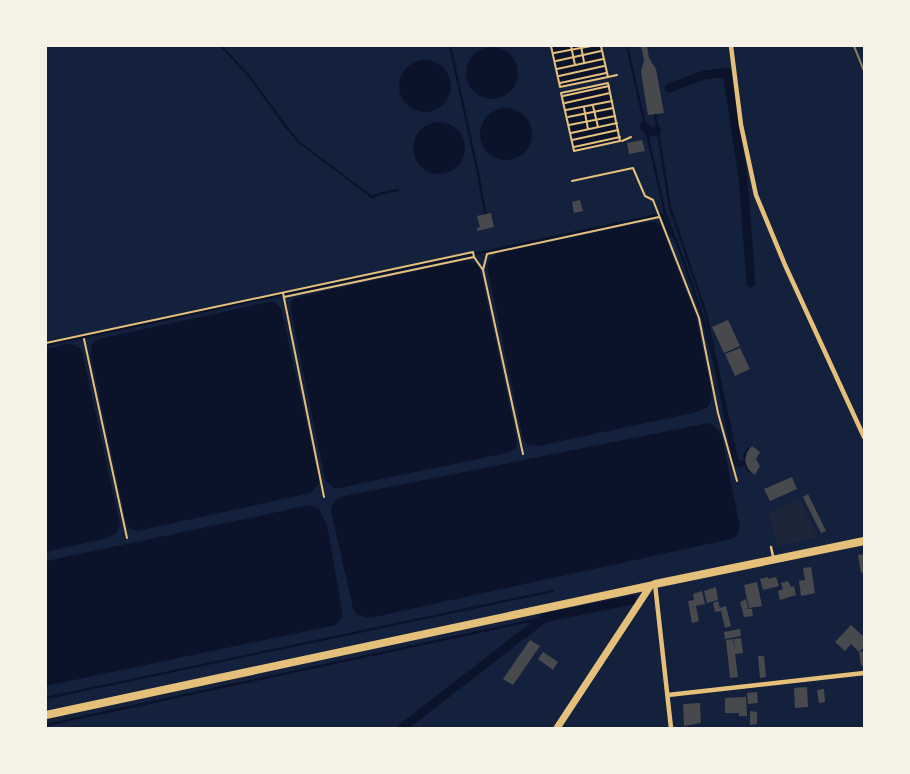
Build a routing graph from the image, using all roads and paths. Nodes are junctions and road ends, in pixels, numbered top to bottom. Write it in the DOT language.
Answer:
graph roads {
  1 [pos="551,46"];
  2 [pos="557,46"];
  3 [pos="581,46"];
  4 [pos="591,46"];
  5 [pos="601,46"];
  6 [pos="731,46"];
  7 [pos="572,48"];
  8 [pos="602,51"];
  9 [pos="553,54"];
  10 [pos="583,55"];
  11 [pos="574,58"];
  12 [pos="604,59"];
  13 [pos="555,62"];
  14 [pos="585,63"];
  15 [pos="575,65"];
  16 [pos="606,66"];
  17 [pos="556,69"];
  18 [pos="586,70"];
  19 [pos="576,72"];
  20 [pos="607,75"];
  21 [pos="617,75"];
  22 [pos="558,76"];
  23 [pos="588,79"];
  24 [pos="578,81"];
  25 [pos="590,89"];
  26 [pos="580,91"];
  27 [pos="610,93"];
  28 [pos="592,97"];
  29 [pos="582,99"];
  30 [pos="612,101"];
  31 [pos="564,103"];
  32 [pos="593,105"];
  33 [pos="584,107"];
  34 [pos="613,108"];
  35 [pos="565,111"];
  36 [pos="595,112"];
  37 [pos="585,114"];
  38 [pos="615,116"];
  39 [pos="567,118"];
  40 [pos="596,120"];
  41 [pos="587,122"];
  42 [pos="617,123"];
  43 [pos="568,126"];
  44 [pos="598,127"];
  45 [pos="588,129"];
  46 [pos="618,130"];
  47 [pos="570,133"];
  48 [pos="599,134"];
  49 [pos="590,136"];
  50 [pos="631,137"];
  51 [pos="620,139"];
  52 [pos="571,140"];
  53 [pos="601,143"];
  54 [pos="592,145"];
  55 [pos="572,181"];
  56 [pos="659,217"];
  57 [pos="474,257"];
  58 [pos="483,270"];
  59 [pos="283,293"];
  60 [pos="284,297"];
  61 [pos="84,340"];
  62 [pos="46,343"];
  63 [pos="864,437"];
  64 [pos="523,454"];
  65 [pos="737,481"];
  66 [pos="324,496"];
  67 [pos="127,538"];
  68 [pos="864,541"];
  69 [pos="771,547"];
  70 [pos="774,560"];
  71 [pos="652,585"];
  72 [pos="864,673"];
  73 [pos="668,695"];
  74 [pos="46,715"];
  75 [pos="557,729"];
  76 [pos="671,729"];
  1 -- 2 [label="path"];
  1 -- 9 [label="path"];
  3 -- 4 [label="path"];
  3 -- 7 [label="path"];
  3 -- 10 [label="path"];
  5 -- 8 [label="path"];
  6 -- 63 [label="street"];
  7 -- 9 [label="path"];
  7 -- 11 [label="path"];
  8 -- 10 [label="path"];
  8 -- 12 [label="path"];
  9 -- 13 [label="path"];
  10 -- 11 [label="path"];
  10 -- 14 [label="path"];
  11 -- 13 [label="path"];
  11 -- 15 [label="path"];
  12 -- 14 [label="path"];
  12 -- 16 [label="path"];
  13 -- 17 [label="path"];
  14 -- 15 [label="path"];
  15 -- 17 [label="path"];
  16 -- 18 [label="path"];
  16 -- 20 [label="path"];
  17 -- 22 [label="path"];
  18 -- 19 [label="path"];
  18 -- 23 [label="path"];
  19 -- 22 [label="path"];
  19 -- 24 [label="path"];
  20 -- 21 [label="path"];
  20 -- 23 [label="path"];
  22 -- 24 [label="path"];
  23 -- 24 [label="path"];
  25 -- 26 [label="path"];
  25 -- 27 [label="path"];
  25 -- 28 [label="path"];
  26 -- 29 [label="path"];
  26 -- 31 [label="path"];
  27 -- 28 [label="path"];
  27 -- 30 [label="path"];
  28 -- 29 [label="path"];
  29 -- 31 [label="path"];
  30 -- 32 [label="path"];
  30 -- 34 [label="path"];
  31 -- 35 [label="path"];
  32 -- 33 [label="path"];
  32 -- 36 [label="path"];
  33 -- 35 [label="path"];
  33 -- 37 [label="path"];
  34 -- 36 [label="path"];
  34 -- 38 [label="path"];
  35 -- 39 [label="path"];
  36 -- 37 [label="path"];
  36 -- 40 [label="path"];
  37 -- 39 [label="path"];
  37 -- 41 [label="path"];
  38 -- 40 [label="path"];
  38 -- 42 [label="path"];
  39 -- 43 [label="path"];
  40 -- 41 [label="path"];
  40 -- 44 [label="path"];
  41 -- 43 [label="path"];
  41 -- 45 [label="path"];
  42 -- 44 [label="path"];
  42 -- 46 [label="path"];
  43 -- 47 [label="path"];
  44 -- 45 [label="path"];
  45 -- 47 [label="path"];
  46 -- 48 [label="path"];
  46 -- 51 [label="path"];
  47 -- 52 [label="path"];
  48 -- 49 [label="path"];
  48 -- 53 [label="path"];
  49 -- 52 [label="path"];
  49 -- 54 [label="path"];
  50 -- 51 [label="path"];
  51 -- 53 [label="path"];
  52 -- 54 [label="path"];
  53 -- 54 [label="path"];
  55 -- 56 [label="path"];
  56 -- 58 [label="path"];
  56 -- 65 [label="path"];
  57 -- 58 [label="path"];
  57 -- 59 [label="path"];
  57 -- 60 [label="path"];
  58 -- 64 [label="path"];
  59 -- 60 [label="path"];
  59 -- 62 [label="path"];
  60 -- 66 [label="path"];
  61 -- 67 [label="path"];
  68 -- 70 [label="main road"];
  69 -- 70 [label="lane"];
  70 -- 71 [label="main road"];
  71 -- 73 [label="street"];
  71 -- 74 [label="main road"];
  71 -- 75 [label="main road"];
  72 -- 73 [label="street"];
  73 -- 76 [label="street"];
}
